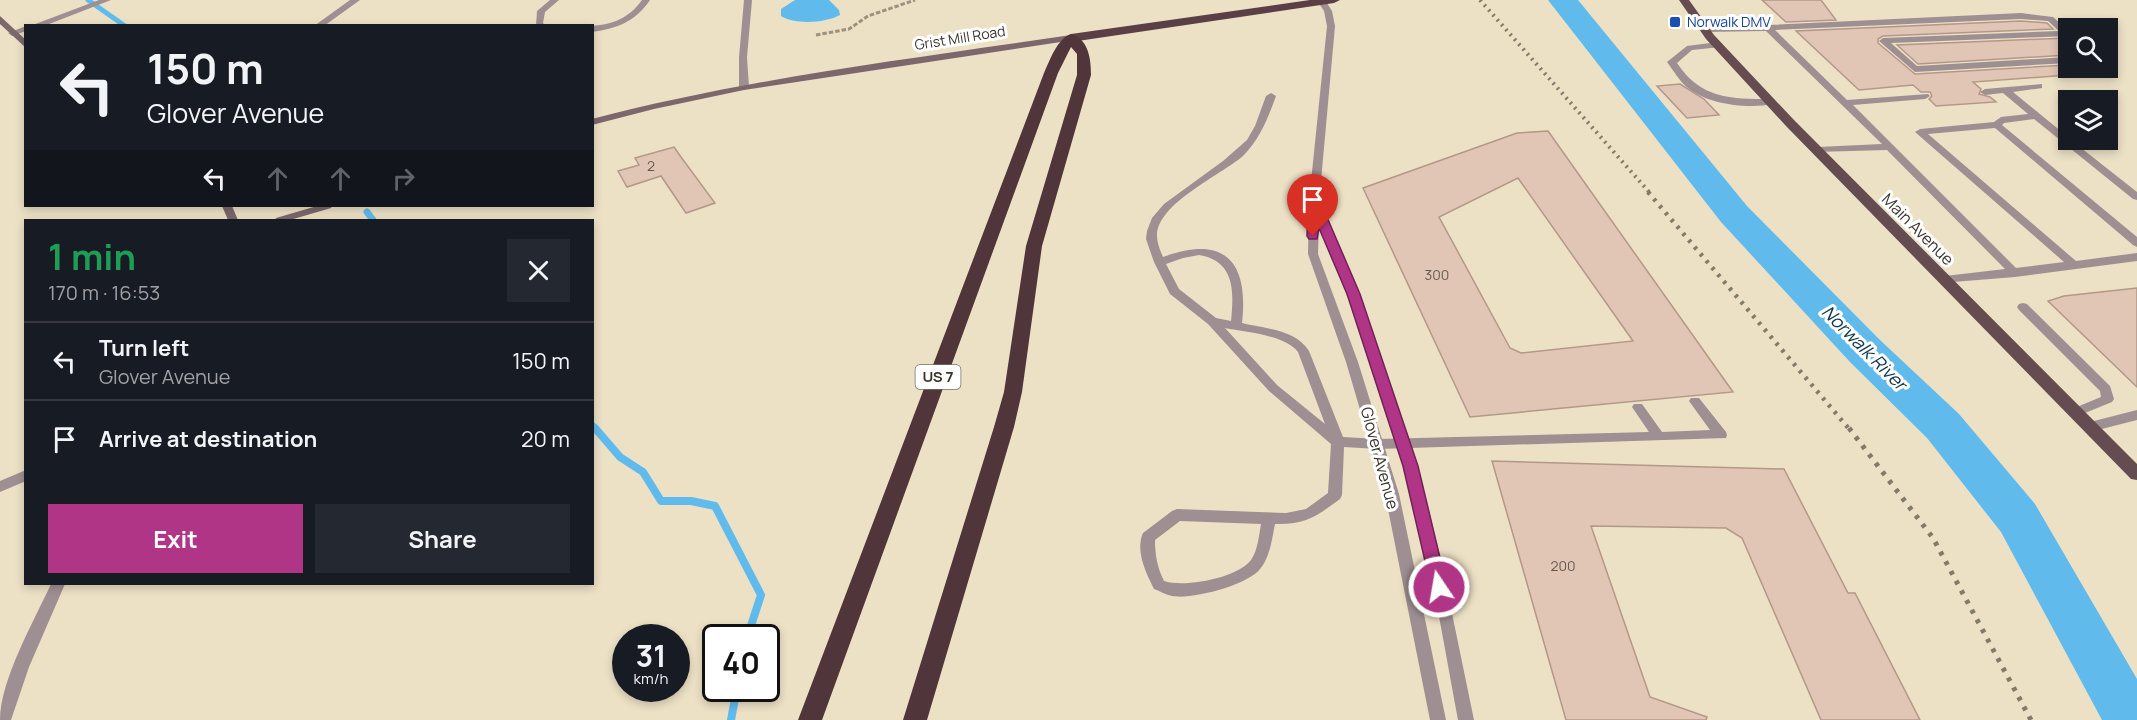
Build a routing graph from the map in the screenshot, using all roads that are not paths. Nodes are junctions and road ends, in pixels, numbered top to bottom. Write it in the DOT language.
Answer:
graph roads {
  1 [pos="356,0"];
  2 [pos="555,0"];
  3 [pos="646,0"];
  4 [pos="748,0"];
  5 [pos="1684,0"];
  6 [pos="104,1"];
  7 [pos="1328,1"];
  8 [pos="0,19"];
  9 [pos="39,24"];
  10 [pos="321,24"];
  11 [pos="541,24"];
  12 [pos="2058,25"];
  13 [pos="1768,28"];
  14 [pos="24,29"];
  15 [pos="594,29"];
  16 [pos="1705,29"];
  17 [pos="12,33"];
  18 [pos="2058,33"];
  19 [pos="1071,38"];
  20 [pos="24,43"];
  21 [pos="1718,45"];
  22 [pos="2058,61"];
  23 [pos="2039,86"];
  24 [pos="744,87"];
  25 [pos="2006,91"];
  26 [pos="1985,92"];
  27 [pos="1271,96"];
  28 [pos="1925,96"];
  29 [pos="1771,102"];
  30 [pos="1845,103"];
  31 [pos="2036,116"];
  32 [pos="594,121"];
  33 [pos="1997,125"];
  34 [pos="1890,147"];
  35 [pos="1818,150"];
  36 [pos="2137,197"];
  37 [pos="1314,201"];
  38 [pos="324,207"];
  39 [pos="283,219"];
  40 [pos="2137,243"];
  41 [pos="2137,258"];
  42 [pos="1160,262"];
  43 [pos="2073,264"];
  44 [pos="2015,273"];
  45 [pos="1946,280"];
  46 [pos="2023,307"];
  47 [pos="1212,321"];
  48 [pos="1236,326"];
  49 [pos="1695,401"];
  50 [pos="1638,407"];
  51 [pos="2076,412"];
  52 [pos="2137,415"];
  53 [pos="2090,427"];
  54 [pos="1659,437"];
  55 [pos="1338,442"];
  56 [pos="1403,443"];
  57 [pos="1378,444"];
  58 [pos="2137,474"];
  59 [pos="24,476"];
  60 [pos="0,488"];
  61 [pos="1269,518"];
  62 [pos="58,585"];
  63 [pos="3,720"];
  64 [pos="810,720"];
  65 [pos="915,720"];
  66 [pos="1438,720"];
  67 [pos="1466,720"];
  1 -- 10 [label="street"];
  2 -- 11 [label="street"];
  3 -- 15 [label="street"];
  4 -- 24 [label="street"];
  5 -- 16 [label="main road, Main Avenue"];
  6 -- 9 [label="street"];
  7 -- 19 [label="highway, Grist Mill Road"];
  7 -- 37 [label="street, Glover Avenue"];
  8 -- 17 [label="main road"];
  12 -- 13 [label="street"];
  13 -- 16 [label="street"];
  13 -- 30 [label="street"];
  14 -- 17 [label="street"];
  16 -- 21 [label="main road, Main Avenue"];
  17 -- 20 [label="main road"];
  18 -- 22 [label="street"];
  19 -- 24 [label="main road, Grist Mill Road"];
  19 -- 64 [label="highway, US 7"];
  19 -- 65 [label="highway"];
  21 -- 29 [label="main road, Main Avenue"];
  21 -- 29 [label="street"];
  23 -- 25 [label="street"];
  24 -- 32 [label="main road, Grist Mill Road"];
  25 -- 26 [label="street"];
  25 -- 31 [label="street"];
  27 -- 42 [label="street"];
  28 -- 30 [label="street"];
  29 -- 35 [label="main road, Main Avenue"];
  30 -- 34 [label="street"];
  31 -- 33 [label="street"];
  31 -- 36 [label="street"];
  33 -- 40 [label="street"];
  33 -- 43 [label="street"];
  34 -- 35 [label="street"];
  34 -- 44 [label="street"];
  35 -- 45 [label="main road, Main Avenue"];
  37 -- 56 [label="street, Glover Avenue"];
  37 -- 57 [label="street, Glover Avenue"];
  38 -- 39 [label="main road"];
  41 -- 43 [label="street"];
  42 -- 47 [label="street"];
  42 -- 48 [label="street"];
  43 -- 44 [label="street"];
  44 -- 45 [label="street"];
  45 -- 51 [label="main road, Main Avenue"];
  46 -- 51 [label="street"];
  47 -- 48 [label="street"];
  47 -- 55 [label="street"];
  48 -- 55 [label="street"];
  49 -- 54 [label="street"];
  50 -- 54 [label="street"];
  51 -- 53 [label="main road, Main Avenue"];
  52 -- 53 [label="street"];
  53 -- 58 [label="main road, Main Avenue"];
  54 -- 56 [label="street"];
  55 -- 57 [label="street"];
  55 -- 61 [label="street"];
  56 -- 57 [label="street"];
  56 -- 67 [label="street, Glover Avenue"];
  57 -- 66 [label="street, Glover Avenue"];
  59 -- 60 [label="street"];
  61 -- 61 [label="street"];
  62 -- 63 [label="street"];
}
